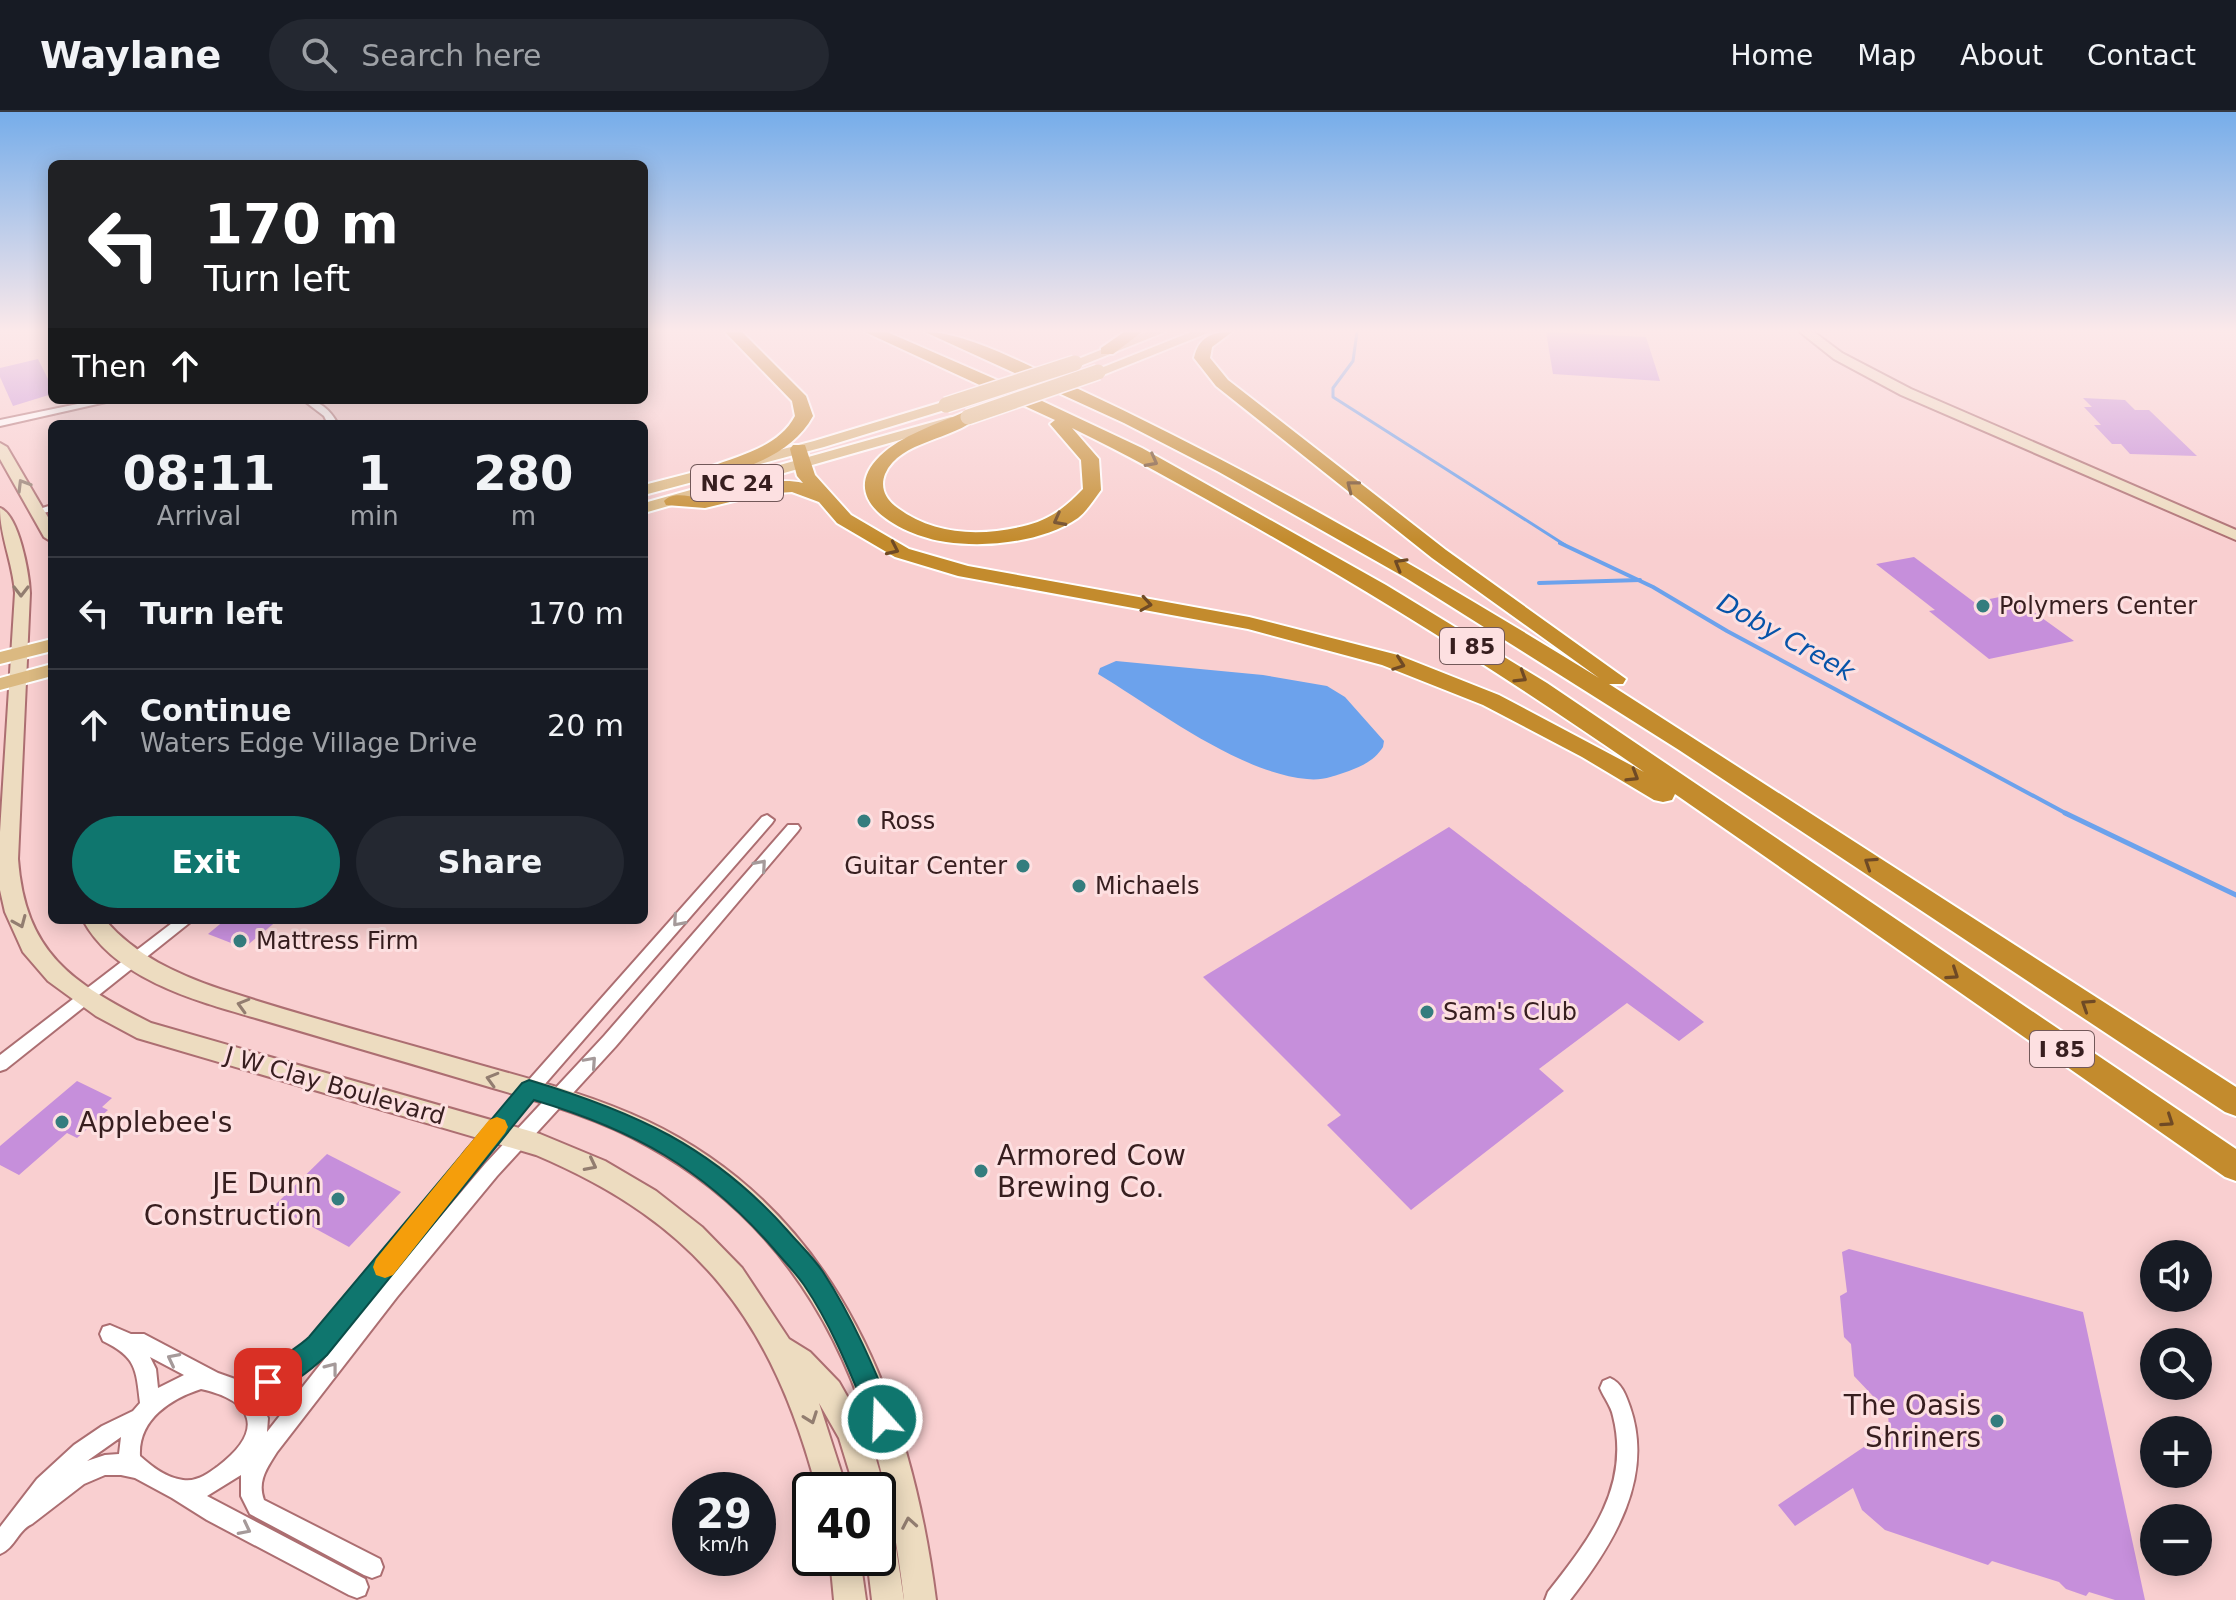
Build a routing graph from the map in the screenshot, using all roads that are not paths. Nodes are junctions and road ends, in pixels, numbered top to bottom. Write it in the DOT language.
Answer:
graph roads {
  1 [pos="800,401"];
  2 [pos="957,401"];
  3 [pos="1013,401"];
  4 [pos="1091,401"];
  5 [pos="1245,401"];
  6 [pos="1928,401"];
  7 [pos="1031,402"];
  8 [pos="91,404"];
  9 [pos="314,404"];
  10 [pos="968,417"];
  11 [pos="331,420"];
  12 [pos="0,423"];
  13 [pos="0,447"];
  14 [pos="800,457"];
  15 [pos="716,471"];
  16 [pos="648,489"];
  17 [pos="673,501"];
  18 [pos="830,504"];
  19 [pos="648,507"];
  20 [pos="45,510"];
  21 [pos="0,512"];
  22 [pos="2236,535"];
  23 [pos="48,646"];
  24 [pos="9,656"];
  25 [pos="48,671"];
  26 [pos="10,681"];
  27 [pos="1797,815"];
  28 [pos="767,820"];
  29 [pos="793,828"];
  30 [pos="5,893"];
  31 [pos="97,924"];
  32 [pos="181,924"];
  33 [pos="1889,930"];
  34 [pos="135,961"];
  35 [pos="86,998"];
  36 [pos="0,1064"];
  37 [pos="529,1090"];
  38 [pos="559,1098"];
  39 [pos="2236,1103"];
  40 [pos="506,1135"];
  41 [pos="2236,1167"];
  42 [pos="110,1334"];
  43 [pos="130,1344"];
  44 [pos="782,1350"];
  45 [pos="223,1385"];
  46 [pos="1610,1388"];
  47 [pos="144,1413"];
  48 [pos="256,1437"];
  49 [pos="138,1470"];
  50 [pos="827,1472"];
  51 [pos="864,1472"];
  52 [pos="251,1475"];
  53 [pos="178,1490"];
  54 [pos="21,1519"];
  55 [pos="0,1543"];
  56 [pos="372,1567"];
  57 [pos="847,1576"];
  58 [pos="885,1576"];
  59 [pos="357,1587"];
  60 [pos="850,1600"];
  61 [pos="888,1600"];
  62 [pos="920,1600"];
  63 [pos="1556,1600"];
  1 -- 15 [label="highway"];
  2 -- 14 [label="main road, NC 24, bridge"];
  3 -- 10 [label="main road, NC 24, bridge"];
  27 -- 4 [label="highway, I 85, one-way"];
  27 -- 5 [label="highway, one-way"];
  6 -- 22 [label="street"];
  7 -- 10 [label="highway, one-way"];
  7 -- 33 [label="highway, I 85, one-way"];
  8 -- 12 [label="street"];
  9 -- 11 [label="street"];
  10 -- 14 [label="main road, NC 24"];
  20 -- 13 [label="street, one-way"];
  14 -- 15 [label="main road, NC 24"];
  14 -- 17 [label="main road, NC 24"];
  14 -- 18 [label="highway"];
  15 -- 16 [label="main road, NC 24"];
  17 -- 18 [label="highway"];
  17 -- 19 [label="main road, NC 24"];
  18 -- 33 [label="highway, one-way"];
  21 -- 24 [label="street, J W Clay Boulevard, one-way"];
  23 -- 24 [label="main road"];
  24 -- 26 [label="street, J W Clay Boulevard"];
  25 -- 26 [label="main road"];
  26 -- 30 [label="street, J W Clay Boulevard"];
  39 -- 27 [label="highway, I 85, one-way"];
  28 -- 37 [label="street, one-way"];
  38 -- 29 [label="street, one-way"];
  30 -- 35 [label="street, J W Clay Boulevard, one-way"];
  31 -- 34 [label="street"];
  32 -- 34 [label="street"];
  33 -- 41 [label="highway, I 85, one-way"];
  34 -- 35 [label="street"];
  37 -- 34 [label="street, one-way"];
  35 -- 36 [label="street"];
  35 -- 40 [label="street, J W Clay Boulevard"];
  37 -- 38 [label="street"];
  37 -- 40 [label="street"];
  38 -- 40 [label="street"];
  62 -- 38 [label="street, one-way"];
  40 -- 44 [label="street, J W Clay Boulevard, one-way"];
  40 -- 45 [label="street"];
  52 -- 40 [label="street, one-way"];
  42 -- 43 [label="street"];
  45 -- 43 [label="street, one-way"];
  43 -- 47 [label="street"];
  44 -- 50 [label="street, J W Clay Boulevard, one-way"];
  44 -- 51 [label="street"];
  45 -- 47 [label="street"];
  45 -- 48 [label="street"];
  46 -- 63 [label="street"];
  47 -- 49 [label="street"];
  47 -- 54 [label="street"];
  48 -- 52 [label="street"];
  48 -- 53 [label="street"];
  49 -- 53 [label="street"];
  49 -- 54 [label="street"];
  52 -- 56 [label="street"];
  53 -- 59 [label="street, one-way"];
  54 -- 55 [label="street"];
  57 -- 60 [label="street"];
  58 -- 61 [label="street"];
}
